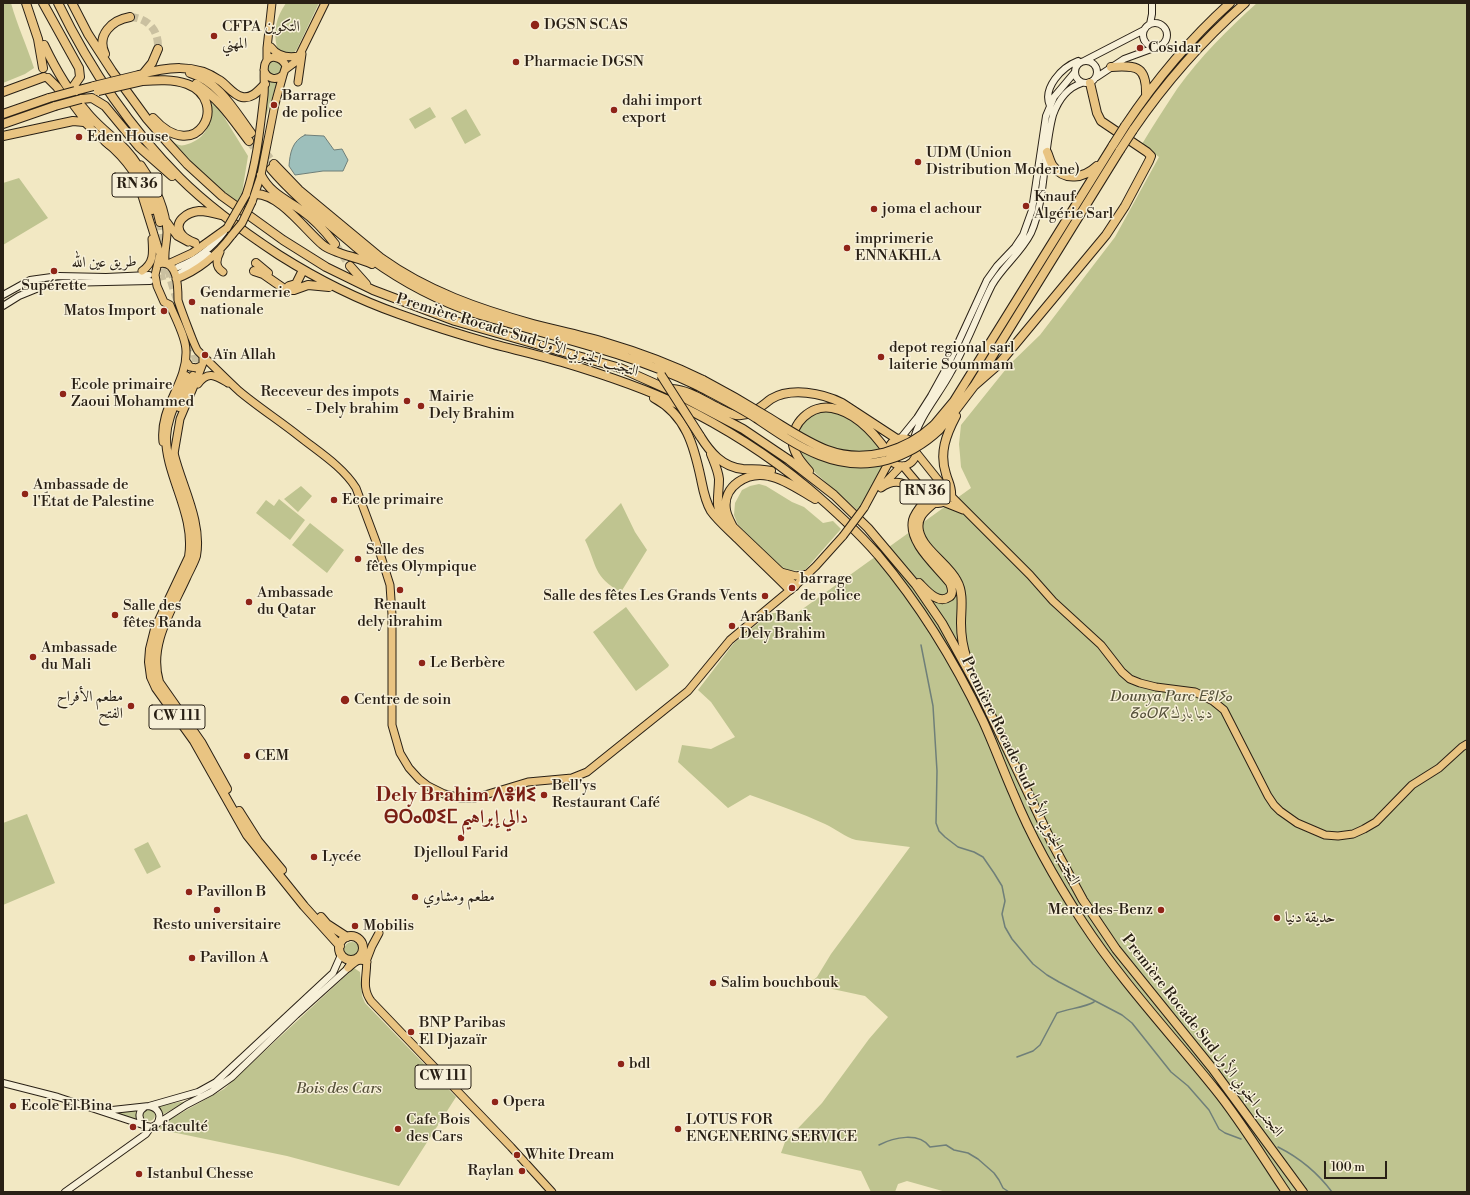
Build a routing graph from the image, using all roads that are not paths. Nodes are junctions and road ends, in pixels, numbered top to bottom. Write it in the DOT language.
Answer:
graph roads {
  1 [pos="26,3"];
  2 [pos="31,3"];
  3 [pos="43,3"];
  4 [pos="58,3"];
  5 [pos="72,3"];
  6 [pos="272,3"];
  7 [pos="275,3"];
  8 [pos="325,3"];
  9 [pos="1152,3"];
  10 [pos="1230,3"];
  11 [pos="1245,3"];
  12 [pos="1152,10"];
  13 [pos="130,17"];
  14 [pos="1157,23"];
  15 [pos="1150,24"];
  16 [pos="1144,30"];
  17 [pos="42,46"];
  18 [pos="305,46"];
  19 [pos="271,47"];
  20 [pos="1155,47"];
  21 [pos="158,48"];
  22 [pos="299,56"];
  23 [pos="270,59"];
  24 [pos="1081,61"];
  25 [pos="1111,66"];
  26 [pos="164,69"];
  27 [pos="264,70"];
  28 [pos="112,71"];
  29 [pos="45,72"];
  30 [pos="284,72"];
  31 [pos="1075,72"];
  32 [pos="1097,76"];
  33 [pos="141,77"];
  34 [pos="298,82"];
  35 [pos="1082,83"];
  36 [pos="1090,83"];
  37 [pos="265,84"];
  38 [pos="3,92"];
  39 [pos="77,93"];
  40 [pos="1146,96"];
  41 [pos="130,97"];
  42 [pos="51,101"];
  43 [pos="1050,106"];
  44 [pos="3,110"];
  45 [pos="3,114"];
  46 [pos="84,122"];
  47 [pos="3,123"];
  48 [pos="3,136"];
  49 [pos="108,139"];
  50 [pos="1047,152"];
  51 [pos="1104,158"];
  52 [pos="261,175"];
  53 [pos="256,194"];
  54 [pos="202,197"];
  55 [pos="223,215"];
  56 [pos="158,223"];
  57 [pos="227,228"];
  58 [pos="232,235"];
  59 [pos="211,239"];
  60 [pos="195,243"];
  61 [pos="335,244"];
  62 [pos="222,249"];
  63 [pos="164,264"];
  64 [pos="350,266"];
  65 [pos="303,270"];
  66 [pos="386,270"];
  67 [pos="142,271"];
  68 [pos="223,272"];
  69 [pos="178,273"];
  70 [pos="334,288"];
  71 [pos="373,290"];
  72 [pos="3,295"];
  73 [pos="178,300"];
  74 [pos="167,303"];
  75 [pos="3,306"];
  76 [pos="197,350"];
  77 [pos="203,357"];
  78 [pos="186,359"];
  79 [pos="640,361"];
  80 [pos="201,366"];
  81 [pos="187,374"];
  82 [pos="228,379"];
  83 [pos="700,383"];
  84 [pos="634,386"];
  85 [pos="974,386"];
  86 [pos="667,389"];
  87 [pos="239,390"];
  88 [pos="190,395"];
  89 [pos="960,405"];
  90 [pos="937,428"];
  91 [pos="898,439"];
  92 [pos="912,444"];
  93 [pos="709,450"];
  94 [pos="915,452"];
  95 [pos="171,454"];
  96 [pos="889,457"];
  97 [pos="902,466"];
  98 [pos="796,488"];
  99 [pos="881,488"];
  100 [pos="834,495"];
  101 [pos="951,496"];
  102 [pos="870,499"];
  103 [pos="931,501"];
  104 [pos="943,502"];
  105 [pos="831,508"];
  106 [pos="966,512"];
  107 [pos="729,531"];
  108 [pos="890,553"];
  109 [pos="808,574"];
  110 [pos="779,575"];
  111 [pos="792,588"];
  112 [pos="782,597"];
  113 [pos="980,692"];
  114 [pos="1467,744"];
  115 [pos="379,933"];
  116 [pos="347,937"];
  117 [pos="341,950"];
  118 [pos="363,950"];
  119 [pos="367,961"];
  120 [pos="349,964"];
  121 [pos="3,1083"];
  122 [pos="148,1106"];
  123 [pos="103,1111"];
  124 [pos="149,1125"];
  125 [pos="65,1192"];
  126 [pos="552,1192"];
  127 [pos="1286,1192"];
  128 [pos="1303,1192"];
  1 -- 17 [label="highway"];
  2 -- 17 [label="highway"];
  3 -- 39 [label="highway"];
  4 -- 54 [label="highway"];
  5 -- 28 [label="highway"];
  6 -- 23 [label="main road"];
  7 -- 19 [label="main road"];
  8 -- 18 [label="main road"];
  9 -- 12 [label="main road"];
  10 -- 40 [label="highway"];
  11 -- 85 [label="highway, bridge"];
  12 -- 14 [label="main road"];
  12 -- 15 [label="main road"];
  13 -- 28 [label="highway"];
  14 -- 15 [label="main road"];
  14 -- 20 [label="main road"];
  15 -- 16 [label="main road"];
  16 -- 20 [label="main road"];
  16 -- 24 [label="main road"];
  17 -- 29 [label="highway"];
  17 -- 29 [label="highway"];
  17 -- 49 [label="highway"];
  18 -- 22 [label="main road"];
  18 -- 34 [label="main road"];
  19 -- 22 [label="main road"];
  19 -- 23 [label="main road"];
  20 -- 25 [label="main road"];
  21 -- 33 [label="highway"];
  22 -- 30 [label="main road"];
  23 -- 27 [label="main road"];
  23 -- 30 [label="main road"];
  24 -- 31 [label="main road"];
  24 -- 32 [label="main road"];
  24 -- 43 [label="main road"];
  25 -- 32 [label="main road"];
  25 -- 40 [label="highway"];
  26 -- 33 [label="highway"];
  26 -- 33 [label="highway"];
  26 -- 37 [label="highway"];
  27 -- 30 [label="main road"];
  27 -- 37 [label="main road"];
  28 -- 41 [label="highway"];
  29 -- 38 [label="highway"];
  29 -- 46 [label="highway"];
  29 -- 49 [label="highway"];
  30 -- 52 [label="main road"];
  31 -- 35 [label="main road"];
  31 -- 43 [label="main road"];
  32 -- 36 [label="main road"];
  33 -- 39 [label="highway, bridge"];
  33 -- 41 [label="highway"];
  35 -- 36 [label="main road"];
  35 -- 50 [label="main road"];
  36 -- 85 [label="highway"];
  37 -- 57 [label="main road, bridge"];
  39 -- 42 [label="highway, bridge"];
  39 -- 54 [label="highway"];
  40 -- 51 [label="highway, bridge"];
  41 -- 71 [label="highway, Première Rocade Sud التجنب الجنوبي الأول"];
  42 -- 44 [label="highway"];
  42 -- 45 [label="highway"];
  42 -- 47 [label="highway"];
  43 -- 91 [label="main road"];
  46 -- 48 [label="highway"];
  46 -- 49 [label="main road"];
  49 -- 56 [label="highway"];
  49 -- 56 [label="highway"];
  50 -- 51 [label="highway"];
  50 -- 92 [label="main road"];
  51 -- 90 [label="highway"];
  52 -- 53 [label="main road"];
  52 -- 61 [label="highway"];
  53 -- 58 [label="main road, bridge"];
  53 -- 66 [label="highway"];
  54 -- 55 [label="highway, Première Rocade Sud التجنب الجنوبي الأول"];
  55 -- 60 [label="highway"];
  55 -- 65 [label="highway, Première Rocade Sud التجنب الجنوبي الأول"];
  56 -- 60 [label="main road"];
  56 -- 63 [label="main road"];
  56 -- 63 [label="main road, RN 36"];
  56 -- 67 [label="main road"];
  57 -- 59 [label="main road"];
  57 -- 69 [label="main road"];
  58 -- 62 [label="main road"];
  58 -- 69 [label="main road"];
  59 -- 60 [label="main road"];
  59 -- 63 [label="main road"];
  62 -- 68 [label="main road"];
  62 -- 69 [label="main road"];
  63 -- 69 [label="main road"];
  63 -- 74 [label="main road"];
  64 -- 71 [label="highway"];
  65 -- 70 [label="highway, Première Rocade Sud التجنب الجنوبي الأول"];
  65 -- 70 [label="highway"];
  66 -- 79 [label="highway"];
  66 -- 83 [label="highway"];
  69 -- 73 [label="main road"];
  70 -- 84 [label="highway, Première Rocade Sud التجنب الجنوبي الأول"];
  71 -- 86 [label="highway, Première Rocade Sud التجنب الجنوبي الأول"];
  72 -- 75 [label="main road, طريق عين الله"];
  73 -- 74 [label="main road"];
  73 -- 76 [label="main road"];
  74 -- 78 [label="main road"];
  74 -- 81 [label="main road"];
  76 -- 77 [label="main road"];
  76 -- 78 [label="main road"];
  77 -- 80 [label="main road"];
  77 -- 82 [label="main road, RN 36"];
  78 -- 80 [label="main road"];
  78 -- 81 [label="main road"];
  79 -- 83 [label="highway"];
  79 -- 93 [label="highway, bridge"];
  80 -- 82 [label="main road, RN 36"];
  80 -- 88 [label="main road"];
  81 -- 95 [label="highway, CW 111"];
  82 -- 87 [label="main road, RN 36"];
  83 -- 90 [label="highway, bridge"];
  84 -- 105 [label="highway, Première Rocade Sud التجنب الجنوبي الأول"];
  84 -- 107 [label="highway"];
  85 -- 89 [label="highway"];
  86 -- 91 [label="highway"];
  86 -- 100 [label="highway, Première Rocade Sud التجنب الجنوبي الأول"];
  87 -- 88 [label="main road"];
  87 -- 112 [label="main road, RN 36"];
  88 -- 95 [label="main road"];
  89 -- 90 [label="highway"];
  89 -- 101 [label="highway"];
  91 -- 92 [label="main road"];
  91 -- 96 [label="main road"];
  92 -- 94 [label="main road"];
  93 -- 98 [label="highway"];
  93 -- 107 [label="highway"];
  94 -- 97 [label="main road"];
  94 -- 101 [label="main road, RN 36"];
  95 -- 116 [label="highway, CW 111"];
  95 -- 117 [label="highway, CW 111"];
  96 -- 97 [label="main road"];
  96 -- 100 [label="highway"];
  96 -- 102 [label="main road, RN 36"];
  97 -- 99 [label="main road, RN 36"];
  97 -- 103 [label="main road, RN 36"];
  98 -- 105 [label="highway"];
  98 -- 110 [label="highway"];
  99 -- 102 [label="main road, RN 36"];
  99 -- 103 [label="main road"];
  100 -- 108 [label="highway, Première Rocade Sud التجنب الجنوبي الأول"];
  101 -- 104 [label="main road, RN 36"];
  101 -- 106 [label="main road, RN 36"];
  102 -- 109 [label="main road, RN 36, bridge"];
  103 -- 104 [label="main road, RN 36"];
  103 -- 108 [label="highway"];
  103 -- 113 [label="highway"];
  104 -- 106 [label="main road"];
  105 -- 127 [label="highway, Première Rocade Sud التجنب الجنوبي الأول"];
  106 -- 114 [label="main road, RN 36"];
  107 -- 110 [label="highway"];
  108 -- 113 [label="highway, Première Rocade Sud التجنب الجنوبي الأول"];
  109 -- 110 [label="main road"];
  109 -- 111 [label="main road, RN 36"];
  110 -- 111 [label="highway"];
  110 -- 112 [label="main road"];
  111 -- 112 [label="main road, RN 36"];
  113 -- 128 [label="highway, Première Rocade Sud التجنب الجنوبي الأول"];
  115 -- 119 [label="main road, CW 111"];
  116 -- 117 [label="highway"];
  116 -- 118 [label="highway"];
  117 -- 120 [label="highway"];
  117 -- 122 [label="main road"];
  118 -- 119 [label="main road, CW 111"];
  118 -- 120 [label="highway"];
  119 -- 120 [label="main road"];
  119 -- 126 [label="main road, CW 111"];
  120 -- 124 [label="main road"];
  121 -- 123 [label="main road"];
  122 -- 123 [label="main road"];
  122 -- 124 [label="main road"];
  122 -- 124 [label="main road"];
  123 -- 124 [label="main road"];
  124 -- 125 [label="main road"];
}
